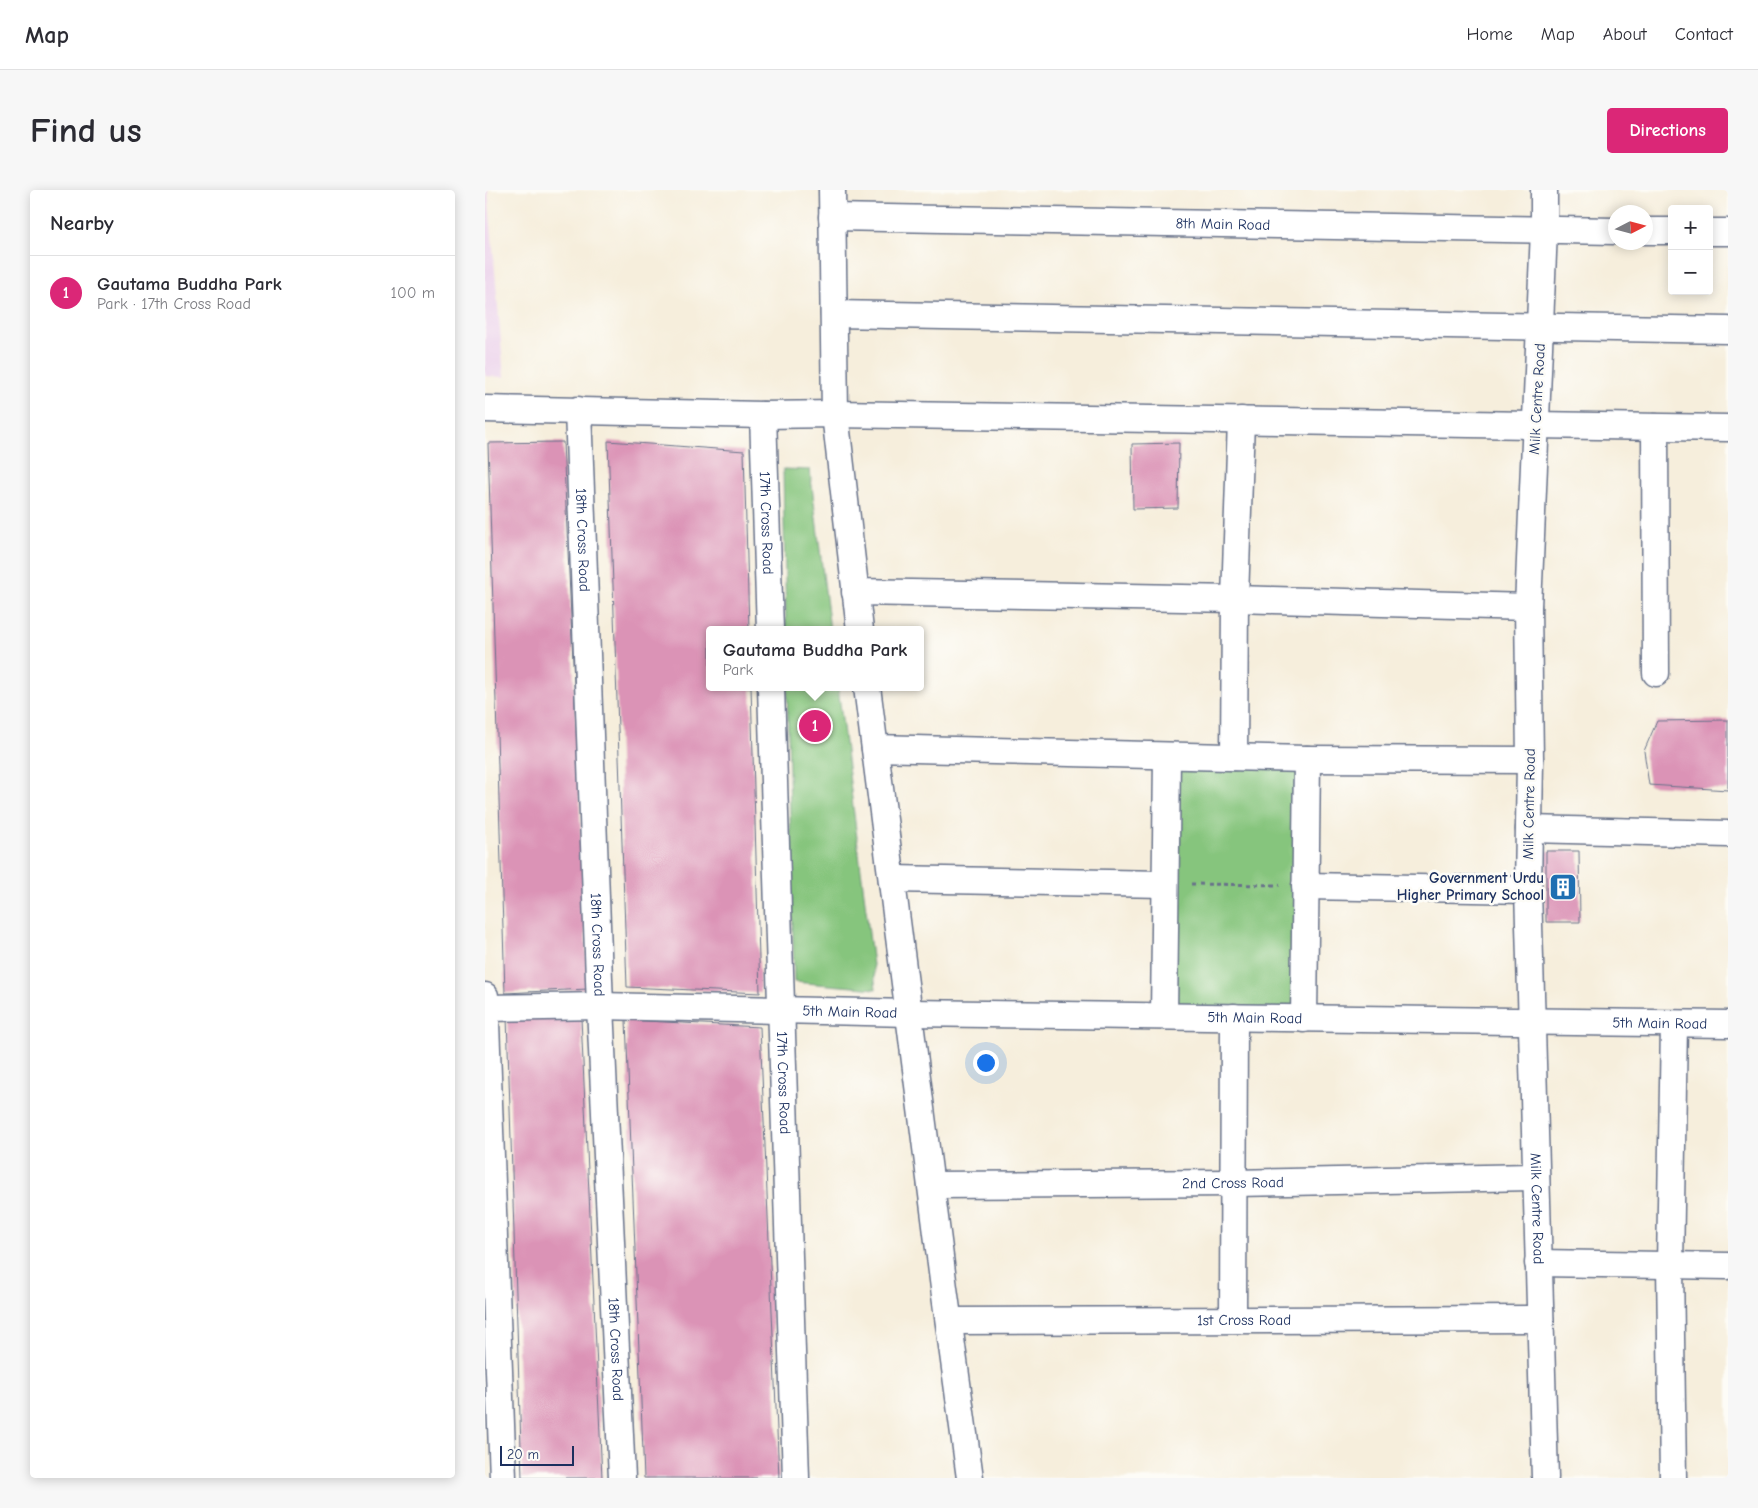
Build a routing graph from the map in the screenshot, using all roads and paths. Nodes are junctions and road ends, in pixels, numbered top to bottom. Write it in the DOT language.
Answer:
graph roads {
  1 [pos="832,190"];
  2 [pos="1544,190"];
  3 [pos="832,217"];
  4 [pos="1544,230"];
  5 [pos="1608,231"];
  6 [pos="1653,231"];
  7 [pos="1668,231"];
  8 [pos="1713,232"];
  9 [pos="1728,232"];
  10 [pos="834,314"];
  11 [pos="1540,328"];
  12 [pos="1728,330"];
  13 [pos="485,409"];
  14 [pos="578,410"];
  15 [pos="835,414"];
  16 [pos="763,415"];
  17 [pos="1241,420"];
  18 [pos="1536,426"];
  19 [pos="1655,427"];
  20 [pos="1728,428"];
  21 [pos="855,592"];
  22 [pos="1235,599"];
  23 [pos="1528,607"];
  24 [pos="769,626"];
  25 [pos="859,626"];
  26 [pos="1656,673"];
  27 [pos="771,691"];
  28 [pos="868,691"];
  29 [pos="875,748"];
  30 [pos="1167,756"];
  31 [pos="1234,757"];
  32 [pos="1307,759"];
  33 [pos="1530,760"];
  34 [pos="1529,829"];
  35 [pos="1728,834"];
  36 [pos="892,879"];
  37 [pos="1165,884"];
  38 [pos="1305,886"];
  39 [pos="1528,890"];
  40 [pos="485,996"];
  41 [pos="600,1006"];
  42 [pos="485,1008"];
  43 [pos="781,1010"];
  44 [pos="909,1013"];
  45 [pos="1164,1016"];
  46 [pos="1233,1018"];
  47 [pos="1304,1019"];
  48 [pos="1531,1022"];
  49 [pos="1674,1024"];
  50 [pos="1728,1024"];
  51 [pos="1536,1177"];
  52 [pos="1234,1182"];
  53 [pos="931,1185"];
  54 [pos="1539,1264"];
  55 [pos="1670,1266"];
  56 [pos="1728,1266"];
  57 [pos="491,1317"];
  58 [pos="1540,1319"];
  59 [pos="1233,1320"];
  60 [pos="949,1322"];
  61 [pos="503,1478"];
  62 [pos="622,1478"];
  63 [pos="796,1478"];
  64 [pos="971,1478"];
  65 [pos="1545,1478"];
  66 [pos="1673,1478"];
  1 -- 3 [label="street"];
  2 -- 4 [label="street, Milk Centre Road"];
  3 -- 4 [label="street, 8th Main Road"];
  3 -- 10 [label="street"];
  4 -- 5 [label="street, 8th Main Road"];
  4 -- 11 [label="street, Milk Centre Road"];
  6 -- 7 [label="street"];
  8 -- 9 [label="street"];
  10 -- 11 [label="street"];
  10 -- 15 [label="street"];
  11 -- 12 [label="street"];
  11 -- 18 [label="street, Milk Centre Road"];
  13 -- 14 [label="street"];
  14 -- 16 [label="street"];
  14 -- 41 [label="street, 18th Cross Road"];
  15 -- 16 [label="street"];
  15 -- 17 [label="street"];
  15 -- 21 [label="street"];
  16 -- 24 [label="street, 17th Cross Road"];
  17 -- 18 [label="street"];
  17 -- 22 [label="street"];
  18 -- 19 [label="street"];
  18 -- 23 [label="street, Milk Centre Road"];
  19 -- 20 [label="street"];
  19 -- 26 [label="street"];
  21 -- 22 [label="street"];
  21 -- 25 [label="street"];
  22 -- 23 [label="street"];
  22 -- 31 [label="street"];
  23 -- 33 [label="street, Milk Centre Road"];
  27 -- 43 [label="street, 17th Cross Road"];
  28 -- 29 [label="street"];
  29 -- 30 [label="street"];
  29 -- 36 [label="street"];
  30 -- 31 [label="street"];
  30 -- 37 [label="street"];
  31 -- 32 [label="street"];
  32 -- 33 [label="street"];
  32 -- 38 [label="street"];
  33 -- 34 [label="street, Milk Centre Road"];
  34 -- 35 [label="street"];
  34 -- 39 [label="street, Milk Centre Road"];
  36 -- 37 [label="street"];
  36 -- 44 [label="street"];
  37 -- 38 [label="path"];
  37 -- 45 [label="street"];
  38 -- 39 [label="street"];
  38 -- 47 [label="street"];
  39 -- 48 [label="street, Milk Centre Road"];
  40 -- 42 [label="street"];
  41 -- 42 [label="street, 5th Main Road"];
  41 -- 43 [label="street, 5th Main Road"];
  41 -- 62 [label="street, 18th Cross Road"];
  42 -- 57 [label="street"];
  43 -- 44 [label="street, 5th Main Road"];
  43 -- 63 [label="street, 17th Cross Road"];
  44 -- 45 [label="street, 5th Main Road"];
  44 -- 53 [label="street"];
  45 -- 46 [label="street, 5th Main Road"];
  46 -- 47 [label="street, 5th Main Road"];
  46 -- 52 [label="street"];
  47 -- 48 [label="street, 5th Main Road"];
  48 -- 49 [label="street, 5th Main Road"];
  48 -- 51 [label="street, Milk Centre Road"];
  49 -- 50 [label="street, 5th Main Road"];
  49 -- 55 [label="street"];
  51 -- 52 [label="street, 2nd Cross Road"];
  51 -- 54 [label="street, Milk Centre Road"];
  52 -- 53 [label="street, 2nd Cross Road"];
  52 -- 59 [label="street"];
  53 -- 60 [label="street"];
  54 -- 55 [label="street"];
  54 -- 58 [label="street, Milk Centre Road"];
  55 -- 56 [label="street"];
  55 -- 66 [label="street"];
  57 -- 61 [label="street"];
  58 -- 59 [label="street, 1st Cross Road"];
  58 -- 65 [label="street, Milk Centre Road"];
  59 -- 60 [label="street, 1st Cross Road"];
  60 -- 64 [label="street"];
}
